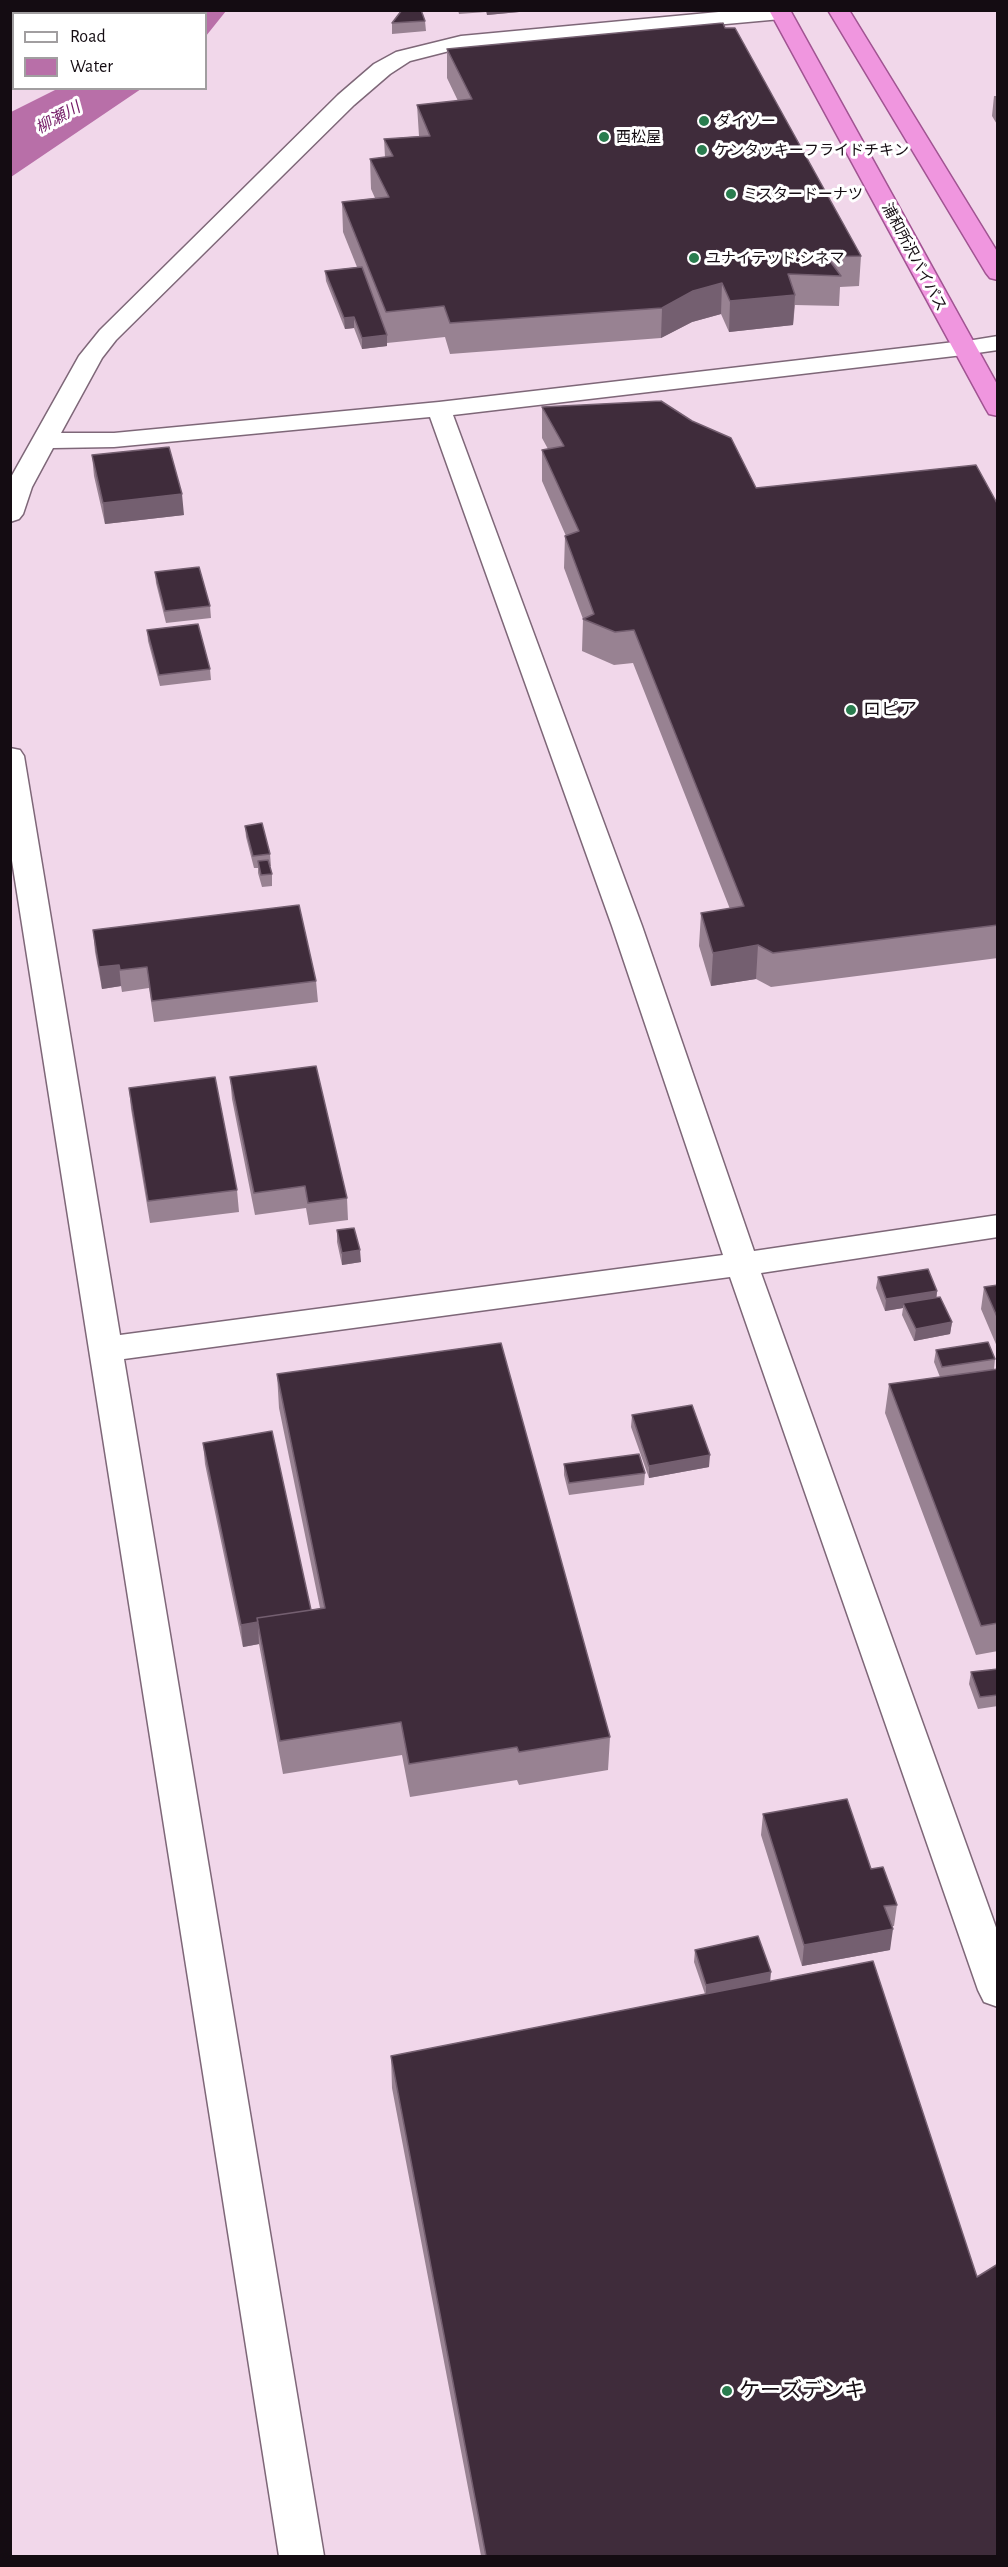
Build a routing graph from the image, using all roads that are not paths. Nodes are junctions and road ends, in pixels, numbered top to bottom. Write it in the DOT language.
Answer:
graph roads {
  1 [pos="838,10"];
  2 [pos="780,12"];
  3 [pos="998,273"];
  4 [pos="998,344"];
  5 [pos="963,348"];
  6 [pos="439,409"];
  7 [pos="998,409"];
  8 [pos="44,441"];
  9 [pos="10,514"];
  10 [pos="10,756"];
  11 [pos="998,1226"];
  12 [pos="742,1264"];
  13 [pos="107,1349"];
  14 [pos="998,1990"];
  15 [pos="301,2556"];
  1 -- 3 [label="highway"];
  2 -- 5 [label="highway, 浦和所沢バイパス"];
  2 -- 8 [label="street"];
  4 -- 5 [label="street"];
  5 -- 6 [label="street"];
  5 -- 7 [label="highway, 浦和所沢バイパス"];
  6 -- 8 [label="street"];
  6 -- 12 [label="street"];
  8 -- 9 [label="street"];
  10 -- 13 [label="street"];
  11 -- 12 [label="street"];
  12 -- 13 [label="street"];
  12 -- 14 [label="street"];
  13 -- 15 [label="street"];
}
